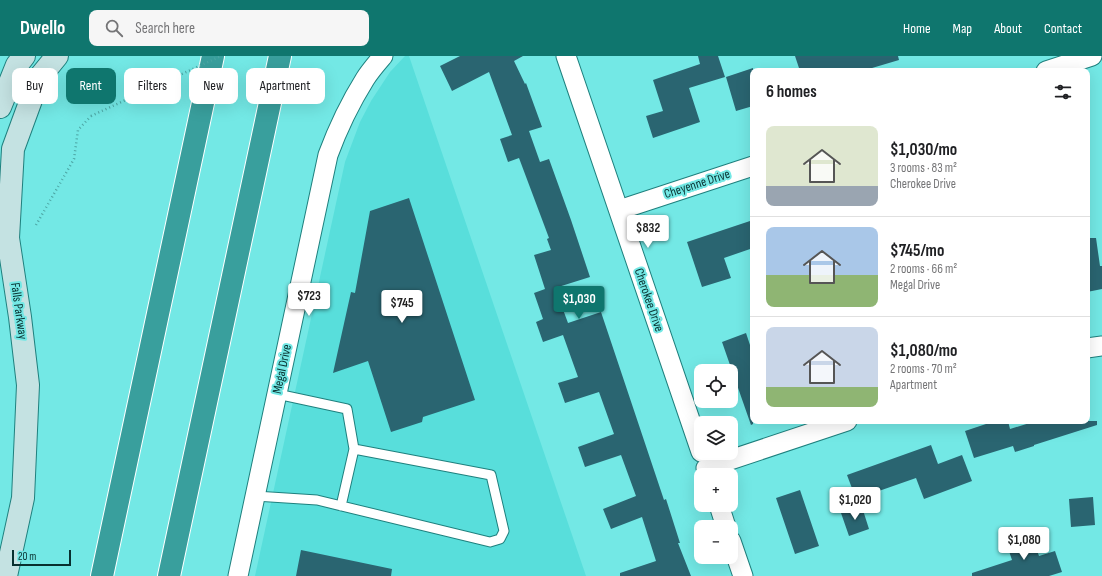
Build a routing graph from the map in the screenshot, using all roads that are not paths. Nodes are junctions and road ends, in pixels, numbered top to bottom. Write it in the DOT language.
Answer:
graph roads {
  1 [pos="24,56"];
  2 [pos="57,56"];
  3 [pos="213,56"];
  4 [pos="280,56"];
  5 [pos="383,56"];
  6 [pos="566,56"];
  7 [pos="1092,56"];
  8 [pos="1055,68"];
  9 [pos="0,107"];
  10 [pos="750,167"];
  11 [pos="5,186"];
  12 [pos="618,210"];
  13 [pos="1102,346"];
  14 [pos="1090,348"];
  15 [pos="277,394"];
  16 [pos="837,424"];
  17 [pos="354,449"];
  18 [pos="704,462"];
  19 [pos="255,496"];
  20 [pos="341,506"];
  21 [pos="738,561"];
  22 [pos="6,576"];
  23 [pos="102,576"];
  24 [pos="169,576"];
  25 [pos="238,576"];
  26 [pos="743,576"];
  1 -- 9 [label="street"];
  2 -- 11 [label="street, Falls Parkway"];
  3 -- 23 [label="highway"];
  4 -- 24 [label="highway"];
  5 -- 15 [label="street, Megal Drive"];
  6 -- 12 [label="street, Cherokee Drive"];
  7 -- 8 [label="street"];
  10 -- 12 [label="street, Cheyenne Drive"];
  11 -- 22 [label="street, Falls Parkway"];
  12 -- 18 [label="street, Cherokee Drive"];
  13 -- 14 [label="street"];
  15 -- 17 [label="lane"];
  15 -- 19 [label="street, Megal Drive"];
  16 -- 18 [label="street"];
  17 -- 20 [label="lane"];
  17 -- 20 [label="lane"];
  19 -- 20 [label="lane"];
  19 -- 25 [label="street, Megal Drive"];
  21 -- 26 [label="street"];
}
